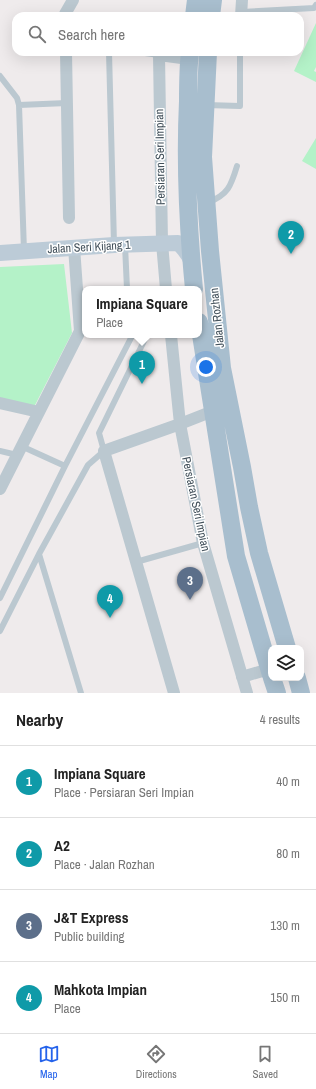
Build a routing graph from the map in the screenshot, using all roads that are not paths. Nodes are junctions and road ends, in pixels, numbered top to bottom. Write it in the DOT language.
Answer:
graph roads {
  1 [pos="73,0"];
  2 [pos="196,0"];
  3 [pos="213,0"];
  4 [pos="316,5"];
  5 [pos="242,9"];
  6 [pos="65,12"];
  7 [pos="194,12"];
  8 [pos="212,12"];
  9 [pos="66,56"];
  10 [pos="109,56"];
  11 [pos="159,56"];
  12 [pos="190,56"];
  13 [pos="208,56"];
  14 [pos="240,56"];
  15 [pos="0,76"];
  16 [pos="67,103"];
  17 [pos="205,105"];
  18 [pos="19,106"];
  19 [pos="237,166"];
  20 [pos="206,203"];
  21 [pos="69,218"];
  22 [pos="190,228"];
  23 [pos="162,243"];
  24 [pos="178,243"];
  25 [pos="119,245"];
  26 [pos="74,247"];
  27 [pos="24,251"];
  28 [pos="0,253"];
  29 [pos="192,263"];
  30 [pos="126,286"];
  31 [pos="166,286"];
  32 [pos="194,286"];
  33 [pos="131,338"];
  34 [pos="146,338"];
  35 [pos="171,338"];
  36 [pos="202,338"];
  37 [pos="0,403"];
  38 [pos="213,411"];
  39 [pos="39,412"];
  40 [pos="180,424"];
  41 [pos="19,450"];
  42 [pos="0,451"];
  43 [pos="104,452"];
  44 [pos="65,466"];
  45 [pos="0,488"];
  46 [pos="203,543"];
  47 [pos="39,554"];
  48 [pos="136,562"];
  49 [pos="0,597"];
  50 [pos="0,631"];
  51 [pos="286,645"];
  52 [pos="268,664"];
  53 [pos="268,674"];
  54 [pos="242,677"];
  55 [pos="273,681"];
  56 [pos="298,681"];
  57 [pos="81,693"];
  58 [pos="174,693"];
  59 [pos="247,693"];
  60 [pos="277,693"];
  61 [pos="301,693"];
  1 -- 6 [label="street"];
  2 -- 7 [label="main road"];
  3 -- 8 [label="main road"];
  4 -- 5 [label="lane"];
  9 -- 16 [label="street"];
  10 -- 25 [label="lane"];
  11 -- 23 [label="street, Persiaran Seri Impian"];
  12 -- 22 [label="main road, Jalan Rozhan"];
  13 -- 17 [label="main road, Jalan Rozhan"];
  14 -- 17 [label="lane"];
  15 -- 18 [label="lane"];
  16 -- 18 [label="lane"];
  16 -- 21 [label="street"];
  17 -- 20 [label="main road, Jalan Rozhan"];
  18 -- 27 [label="lane"];
  19 -- 20 [label="lane"];
  20 -- 51 [label="main road, Jalan Rozhan"];
  22 -- 24 [label="street"];
  22 -- 29 [label="main road, Jalan Rozhan"];
  23 -- 24 [label="street, Jalan Seri Kijang 1"];
  23 -- 25 [label="street, Jalan Seri Kijang 1"];
  23 -- 31 [label="street, Persiaran Seri Impian"];
  24 -- 29 [label="street"];
  25 -- 26 [label="street, Jalan Seri Kijang 1"];
  25 -- 30 [label="lane"];
  26 -- 27 [label="street, Jalan Seri Kijang 1"];
  26 -- 39 [label="street"];
  27 -- 28 [label="street, Jalan Seri Kijang 1"];
  29 -- 32 [label="main road, Jalan Rozhan"];
  33 -- 44 [label="lane"];
  34 -- 43 [label="lane"];
  35 -- 40 [label="street, Persiaran Seri Impian"];
  36 -- 38 [label="main road, Jalan Rozhan"];
  37 -- 39 [label="street"];
  38 -- 40 [label="street"];
  38 -- 52 [label="main road, Jalan Rozhan"];
  39 -- 41 [label="street"];
  40 -- 43 [label="street"];
  40 -- 46 [label="street, Persiaran Seri Impian"];
  41 -- 42 [label="lane"];
  41 -- 44 [label="lane"];
  41 -- 45 [label="street"];
  43 -- 47 [label="lane"];
  43 -- 48 [label="street"];
  44 -- 49 [label="lane"];
  46 -- 48 [label="lane"];
  46 -- 54 [label="street, Persiaran Seri Impian"];
  47 -- 50 [label="lane"];
  47 -- 57 [label="lane"];
  48 -- 58 [label="street"];
  53 -- 54 [label="street"];
  54 -- 59 [label="street, Persiaran Seri Impian"];
  55 -- 60 [label="main road, Jalan Rozhan"];
  56 -- 61 [label="main road"];
}
